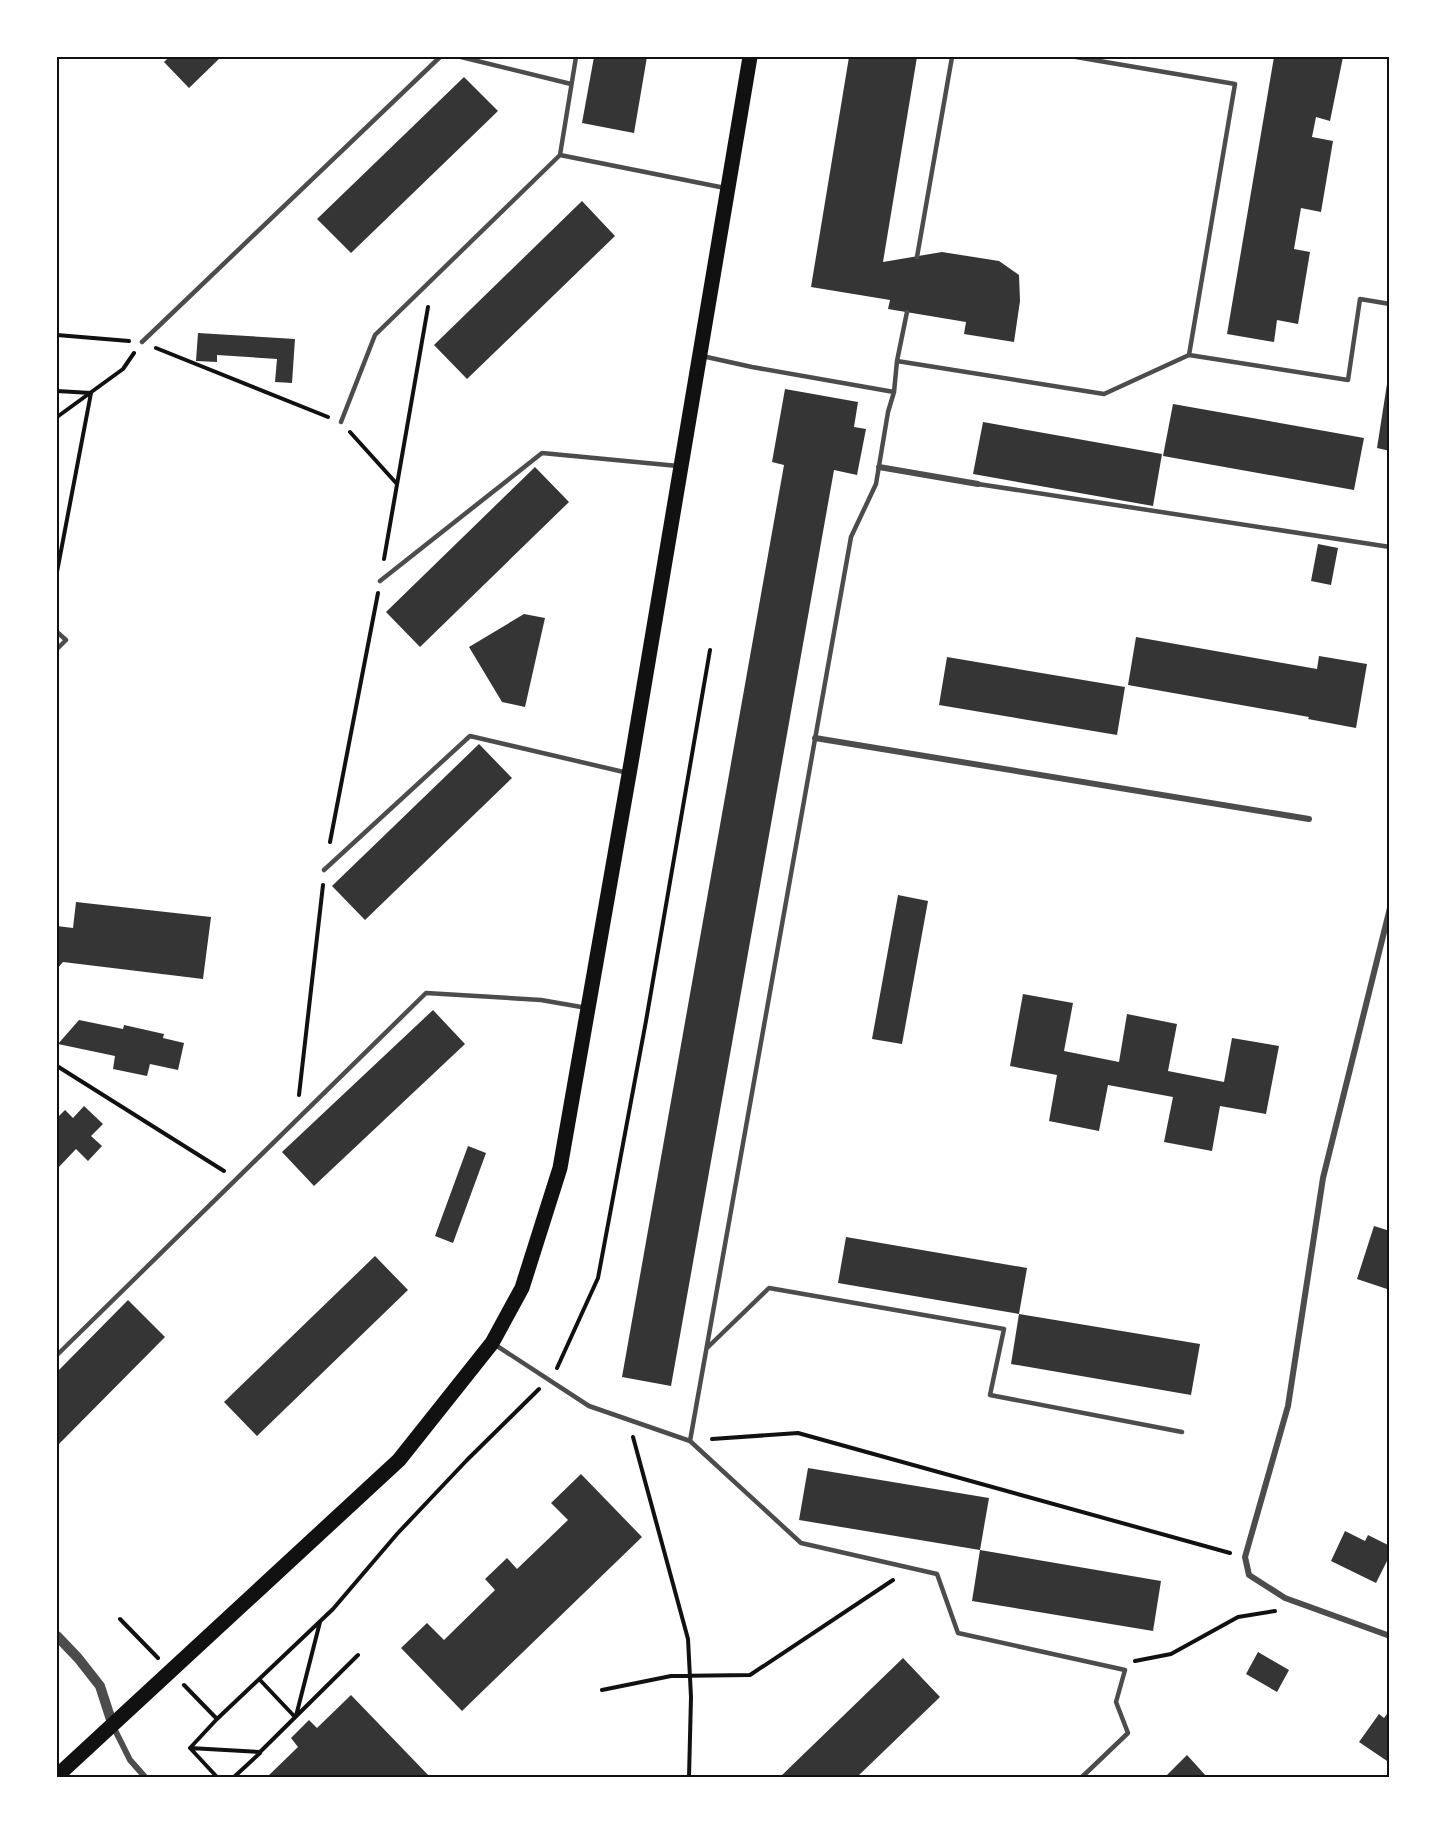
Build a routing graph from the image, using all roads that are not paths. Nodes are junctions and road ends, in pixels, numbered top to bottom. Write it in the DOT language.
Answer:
graph roads {
  1 [pos="440,57"];
  2 [pos="461,57"];
  3 [pos="576,57"];
  4 [pos="750,57"];
  5 [pos="951,57"];
  6 [pos="1076,57"];
  7 [pos="572,84"];
  8 [pos="560,155"];
  9 [pos="728,188"];
  10 [pos="917,257"];
  11 [pos="1390,304"];
  12 [pos="907,312"];
  13 [pos="142,342"];
  14 [pos="699,355"];
  15 [pos="1190,355"];
  16 [pos="897,361"];
  17 [pos="894,392"];
  18 [pos="341,422"];
  19 [pos="680,466"];
  20 [pos="879,467"];
  21 [pos="978,484"];
  22 [pos="1390,547"];
  23 [pos="380,581"];
  24 [pos="57,632"];
  25 [pos="57,649"];
  26 [pos="815,738"];
  27 [pos="630,773"];
  28 [pos="1309,819"];
  29 [pos="324,870"];
  30 [pos="1390,908"];
  31 [pos="588,1008"];
  32 [pos="492,1343"];
  33 [pos="706,1349"];
  34 [pos="57,1355"];
  35 [pos="1182,1432"];
  36 [pos="690,1441"];
  37 [pos="57,1636"];
  38 [pos="1390,1636"];
  39 [pos="113,1726"];
  40 [pos="57,1776"];
  41 [pos="145,1777"];
  42 [pos="1082,1777"];
  1 -- 13 [label="lane"];
  2 -- 7 [label="lane"];
  3 -- 7 [label="lane"];
  4 -- 9 [label="main road"];
  5 -- 10 [label="lane"];
  6 -- 15 [label="lane"];
  7 -- 8 [label="lane"];
  8 -- 9 [label="lane"];
  8 -- 18 [label="lane"];
  9 -- 14 [label="main road"];
  11 -- 15 [label="lane"];
  12 -- 16 [label="lane"];
  14 -- 17 [label="lane"];
  14 -- 19 [label="main road"];
  15 -- 16 [label="lane"];
  16 -- 17 [label="lane"];
  17 -- 20 [label="lane"];
  19 -- 23 [label="lane"];
  19 -- 27 [label="main road"];
  20 -- 21 [label="street"];
  20 -- 26 [label="lane"];
  21 -- 22 [label="lane"];
  24 -- 25 [label="lane"];
  26 -- 28 [label="street"];
  26 -- 33 [label="lane"];
  27 -- 29 [label="lane"];
  27 -- 31 [label="main road"];
  30 -- 38 [label="street"];
  31 -- 32 [label="main road"];
  31 -- 34 [label="lane"];
  32 -- 36 [label="lane"];
  32 -- 39 [label="main road"];
  33 -- 35 [label="lane"];
  33 -- 36 [label="lane"];
  36 -- 42 [label="lane"];
  37 -- 39 [label="street"];
  39 -- 40 [label="main road"];
  39 -- 41 [label="street"];
}
